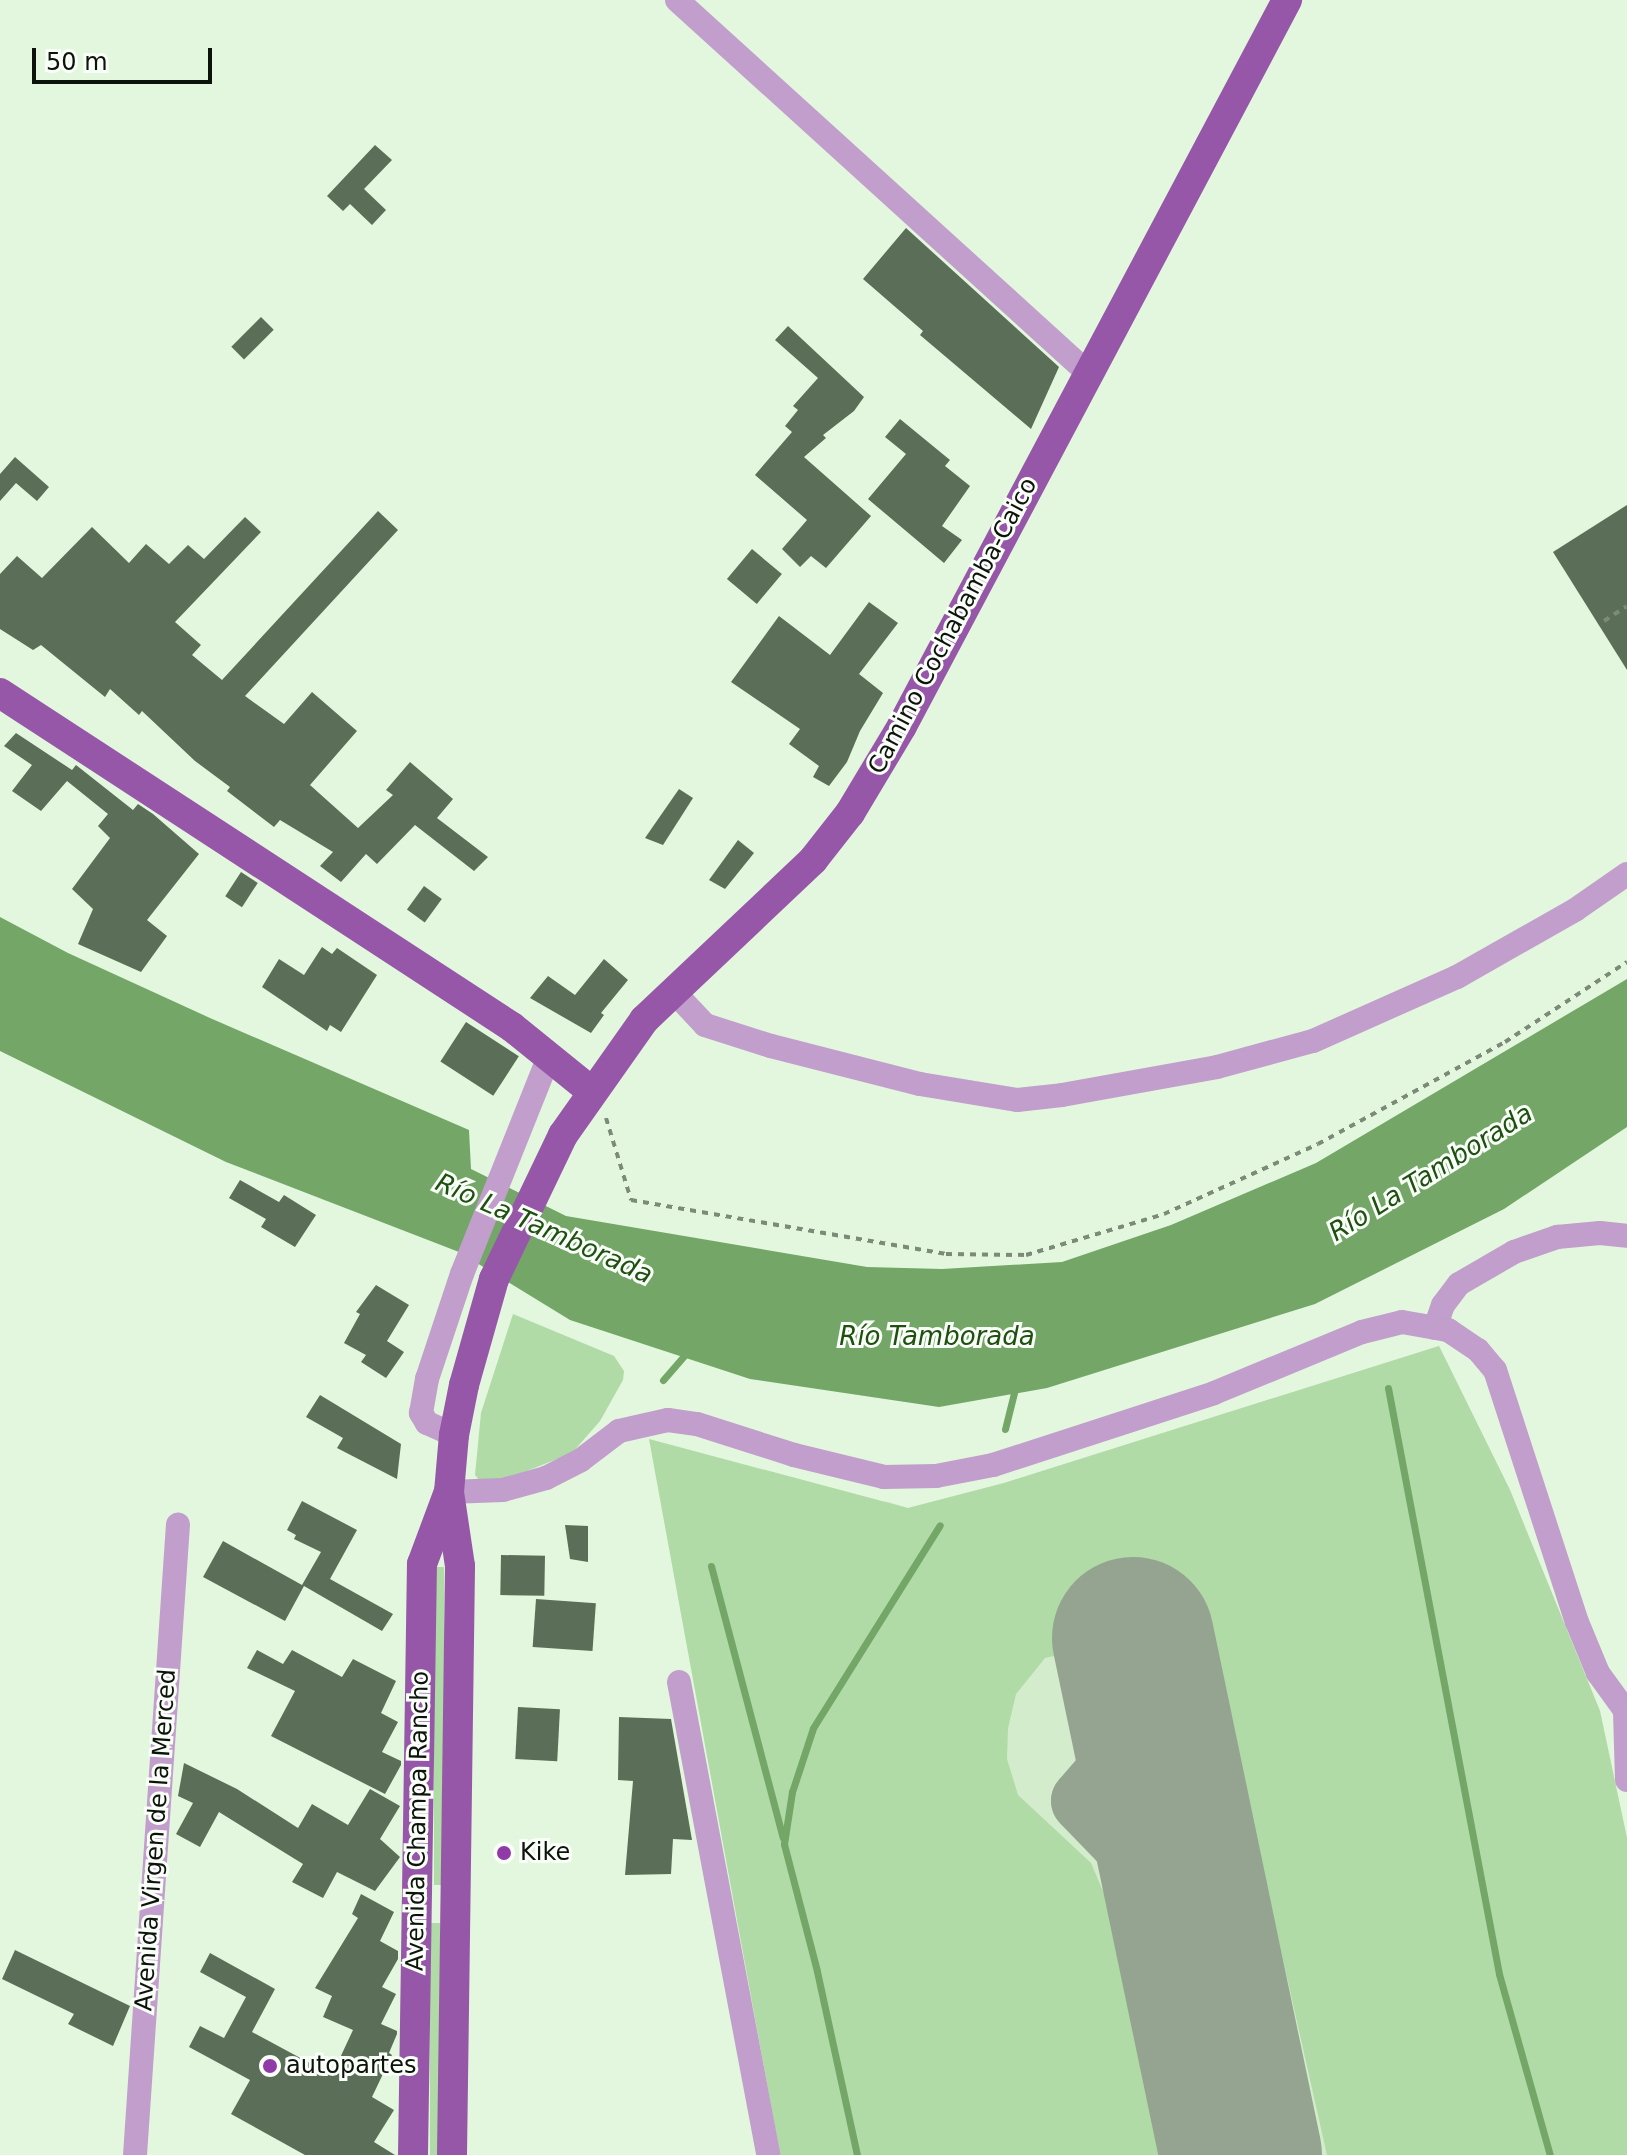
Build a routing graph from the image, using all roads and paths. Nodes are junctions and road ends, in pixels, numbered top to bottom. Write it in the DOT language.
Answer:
graph roads {
  1 [pos="677,0"];
  2 [pos="1287,0"];
  3 [pos="1088,373"];
  4 [pos="1627,606"];
  5 [pos="1604,621"];
  6 [pos="0,693"];
  7 [pos="1627,874"];
  8 [pos="1627,962"];
  9 [pos="674,992"];
  10 [pos="549,1056"];
  11 [pos="591,1091"];
  12 [pos="1627,1236"];
  13 [pos="494,1279"];
  14 [pos="1435,1328"];
  15 [pos="454,1435"];
  16 [pos="449,1492"];
  17 [pos="178,1524"];
  18 [pos="679,1682"];
  19 [pos="1626,1712"];
  20 [pos="1627,1780"];
  21 [pos="454,1903"];
  22 [pos="416,1905"];
  23 [pos="135,2155"];
  24 [pos="413,2155"];
  25 [pos="452,2155"];
  26 [pos="768,2155"];
  1 -- 3 [label="street"];
  2 -- 3 [label="main road, Camino Cochabamba-Caico"];
  3 -- 9 [label="main road, Camino Cochabamba-Caico"];
  4 -- 5 [label="path"];
  6 -- 10 [label="main road"];
  7 -- 9 [label="street"];
  8 -- 11 [label="path"];
  9 -- 11 [label="main road, Camino Cochabamba-Caico"];
  10 -- 11 [label="main road"];
  10 -- 15 [label="street"];
  11 -- 13 [label="main road, Camino Cochabamba-Caico"];
  12 -- 14 [label="street"];
  13 -- 15 [label="main road, Avenida Champa Rancho"];
  14 -- 16 [label="street"];
  14 -- 19 [label="street"];
  15 -- 16 [label="main road, Avenida Champa Rancho"];
  16 -- 21 [label="main road, Avenida Champa Rancho"];
  16 -- 22 [label="main road, Avenida Champa Rancho"];
  17 -- 23 [label="street, Avenida Virgen de la Merced"];
  18 -- 26 [label="street"];
  19 -- 20 [label="street"];
  21 -- 22 [label="main road"];
  21 -- 25 [label="main road, Avenida Champa Rancho"];
  22 -- 24 [label="main road, Avenida Champa Rancho"];
}
